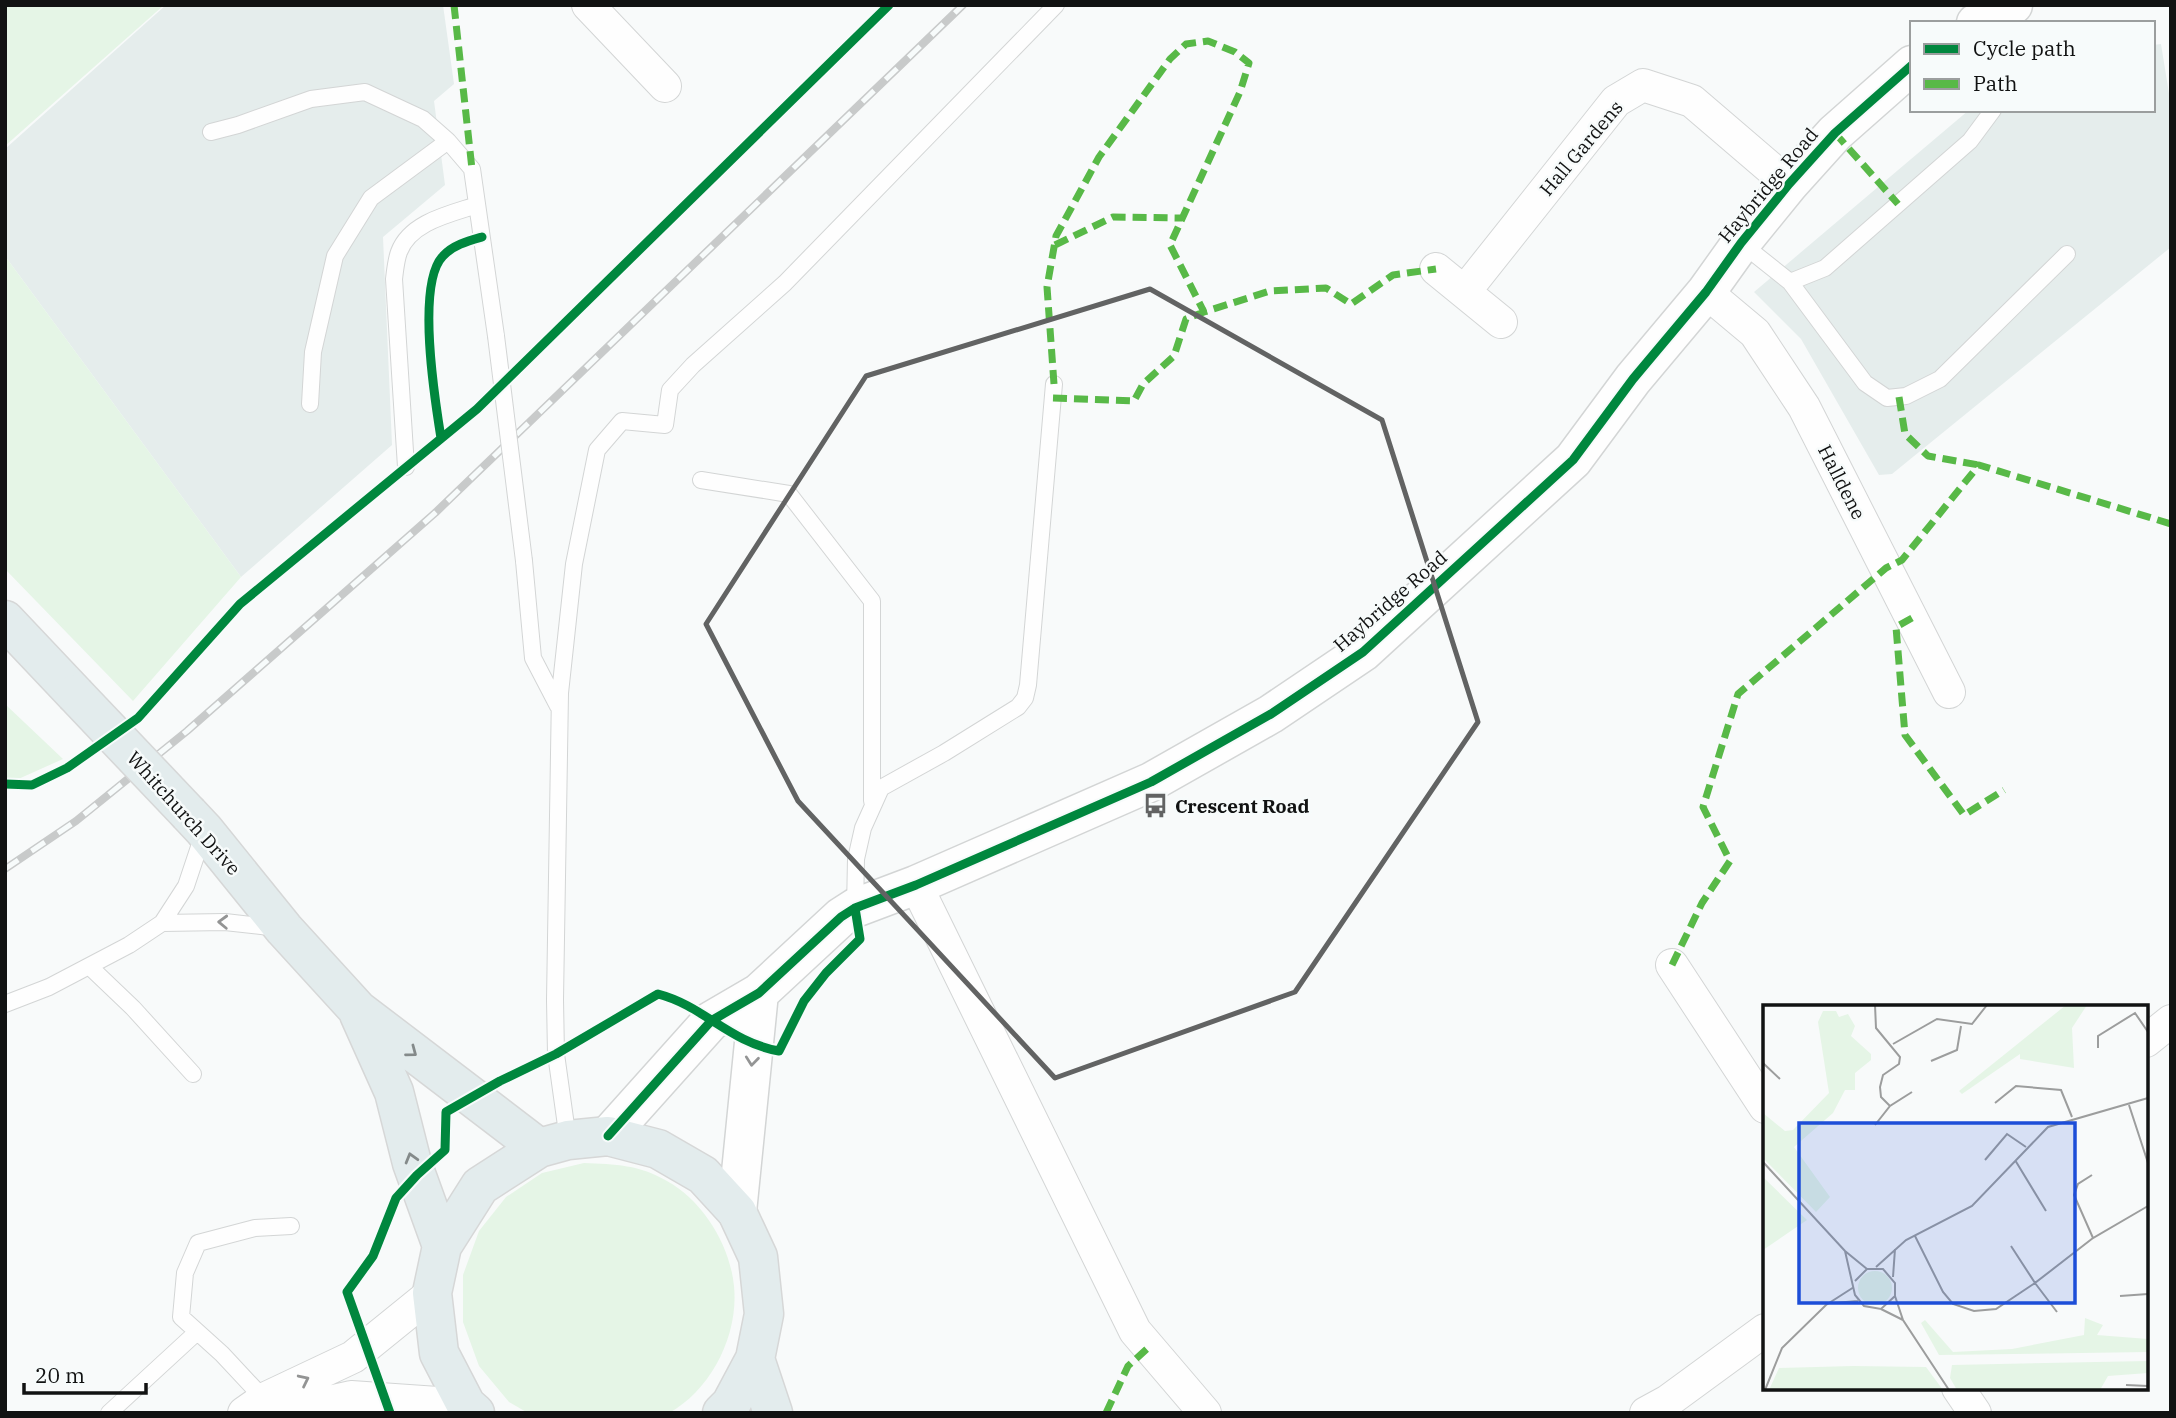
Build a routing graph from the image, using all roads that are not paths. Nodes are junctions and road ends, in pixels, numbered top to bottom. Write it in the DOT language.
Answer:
graph roads {
  1 [pos="1056,5"];
  2 [pos="2013,5"];
  3 [pos="594,8"];
  4 [pos="1980,21"];
  5 [pos="1910,67"];
  6 [pos="665,86"];
  7 [pos="1992,112"];
  8 [pos="211,132"];
  9 [pos="448,141"];
  10 [pos="1789,184"];
  11 [pos="477,205"];
  12 [pos="1741,243"];
  13 [pos="2067,254"];
  14 [pos="1436,269"];
  15 [pos="1790,282"];
  16 [pos="1465,291"];
  17 [pos="1706,292"];
  18 [pos="1501,322"];
  19 [pos="1054,383"];
  20 [pos="310,404"];
  21 [pos="406,467"];
  22 [pos="701,480"];
  23 [pos="5,620"];
  24 [pos="1949,692"];
  25 [pos="559,708"];
  26 [pos="873,807"];
  27 [pos="197,822"];
  28 [pos="916,885"];
  29 [pos="855,908"];
  30 [pos="162,923"];
  31 [pos="284,929"];
  32 [pos="1672,965"];
  33 [pos="89,966"];
  34 [pos="759,993"];
  35 [pos="5,1004"];
  36 [pos="358,1010"];
  37 [pos="2171,1021"];
  38 [pos="2148,1039"];
  39 [pos="193,1074"];
  40 [pos="1763,1104"];
  41 [pos="608,1136"];
  42 [pos="553,1144"];
  43 [pos="737,1212"];
  44 [pos="291,1226"];
  45 [pos="442,1246"];
  46 [pos="432,1293"];
  47 [pos="1763,1331"];
  48 [pos="197,1332"];
  49 [pos="755,1359"];
  50 [pos="1959,1390"];
  51 [pos="263,1408"];
  52 [pos="471,1409"];
  53 [pos="109,1413"];
  54 [pos="722,1413"];
  55 [pos="773,1413"];
  56 [pos="1205,1413"];
  57 [pos="1646,1413"];
  58 [pos="1975,1413"];
  1 -- 25 [label="lane"];
  2 -- 4 [label="street"];
  3 -- 6 [label="street"];
  5 -- 10 [label="street, Haybridge Road"];
  7 -- 15 [label="lane"];
  8 -- 9 [label="lane"];
  9 -- 11 [label="lane"];
  9 -- 20 [label="lane"];
  10 -- 12 [label="street, Haybridge Road"];
  10 -- 16 [label="street, Hall Gardens"];
  11 -- 21 [label="lane"];
  11 -- 25 [label="lane, bridge"];
  12 -- 15 [label="lane, Haybridge Road"];
  12 -- 17 [label="street, Haybridge Road"];
  13 -- 15 [label="lane, Haybridge Road"];
  14 -- 16 [label="street"];
  16 -- 18 [label="street"];
  17 -- 24 [label="street, Halldene"];
  17 -- 28 [label="street, Haybridge Road"];
  19 -- 26 [label="lane"];
  22 -- 26 [label="lane"];
  23 -- 27 [label="main road, Whitchurch Drive, bridge"];
  25 -- 42 [label="lane"];
  26 -- 29 [label="lane"];
  27 -- 30 [label="lane"];
  27 -- 31 [label="main road, Whitchurch Drive"];
  28 -- 29 [label="street, Haybridge Road"];
  28 -- 56 [label="street"];
  29 -- 34 [label="street, Haybridge Road"];
  31 -- 30 [label="lane, one-way"];
  30 -- 33 [label="lane"];
  31 -- 36 [label="main road, Whitchurch Drive"];
  32 -- 40 [label="street"];
  33 -- 35 [label="lane"];
  33 -- 39 [label="lane"];
  34 -- 41 [label="street, Haybridge Road"];
  34 -- 43 [label="street, one-way"];
  36 -- 42 [label="main road, Whitchurch Drive, one-way"];
  45 -- 36 [label="main road, Whitchurch Drive, one-way"];
  37 -- 38 [label="street"];
  41 -- 42 [label="main road"];
  41 -- 43 [label="main road"];
  42 -- 45 [label="main road"];
  43 -- 49 [label="main road"];
  44 -- 48 [label="lane"];
  45 -- 46 [label="main road"];
  51 -- 46 [label="street, one-way"];
  46 -- 52 [label="main road"];
  47 -- 57 [label="street"];
  48 -- 51 [label="lane"];
  48 -- 53 [label="lane"];
  49 -- 54 [label="main road"];
  49 -- 55 [label="main road"];
  50 -- 58 [label="street"];
  51 -- 52 [label="street"];
}
